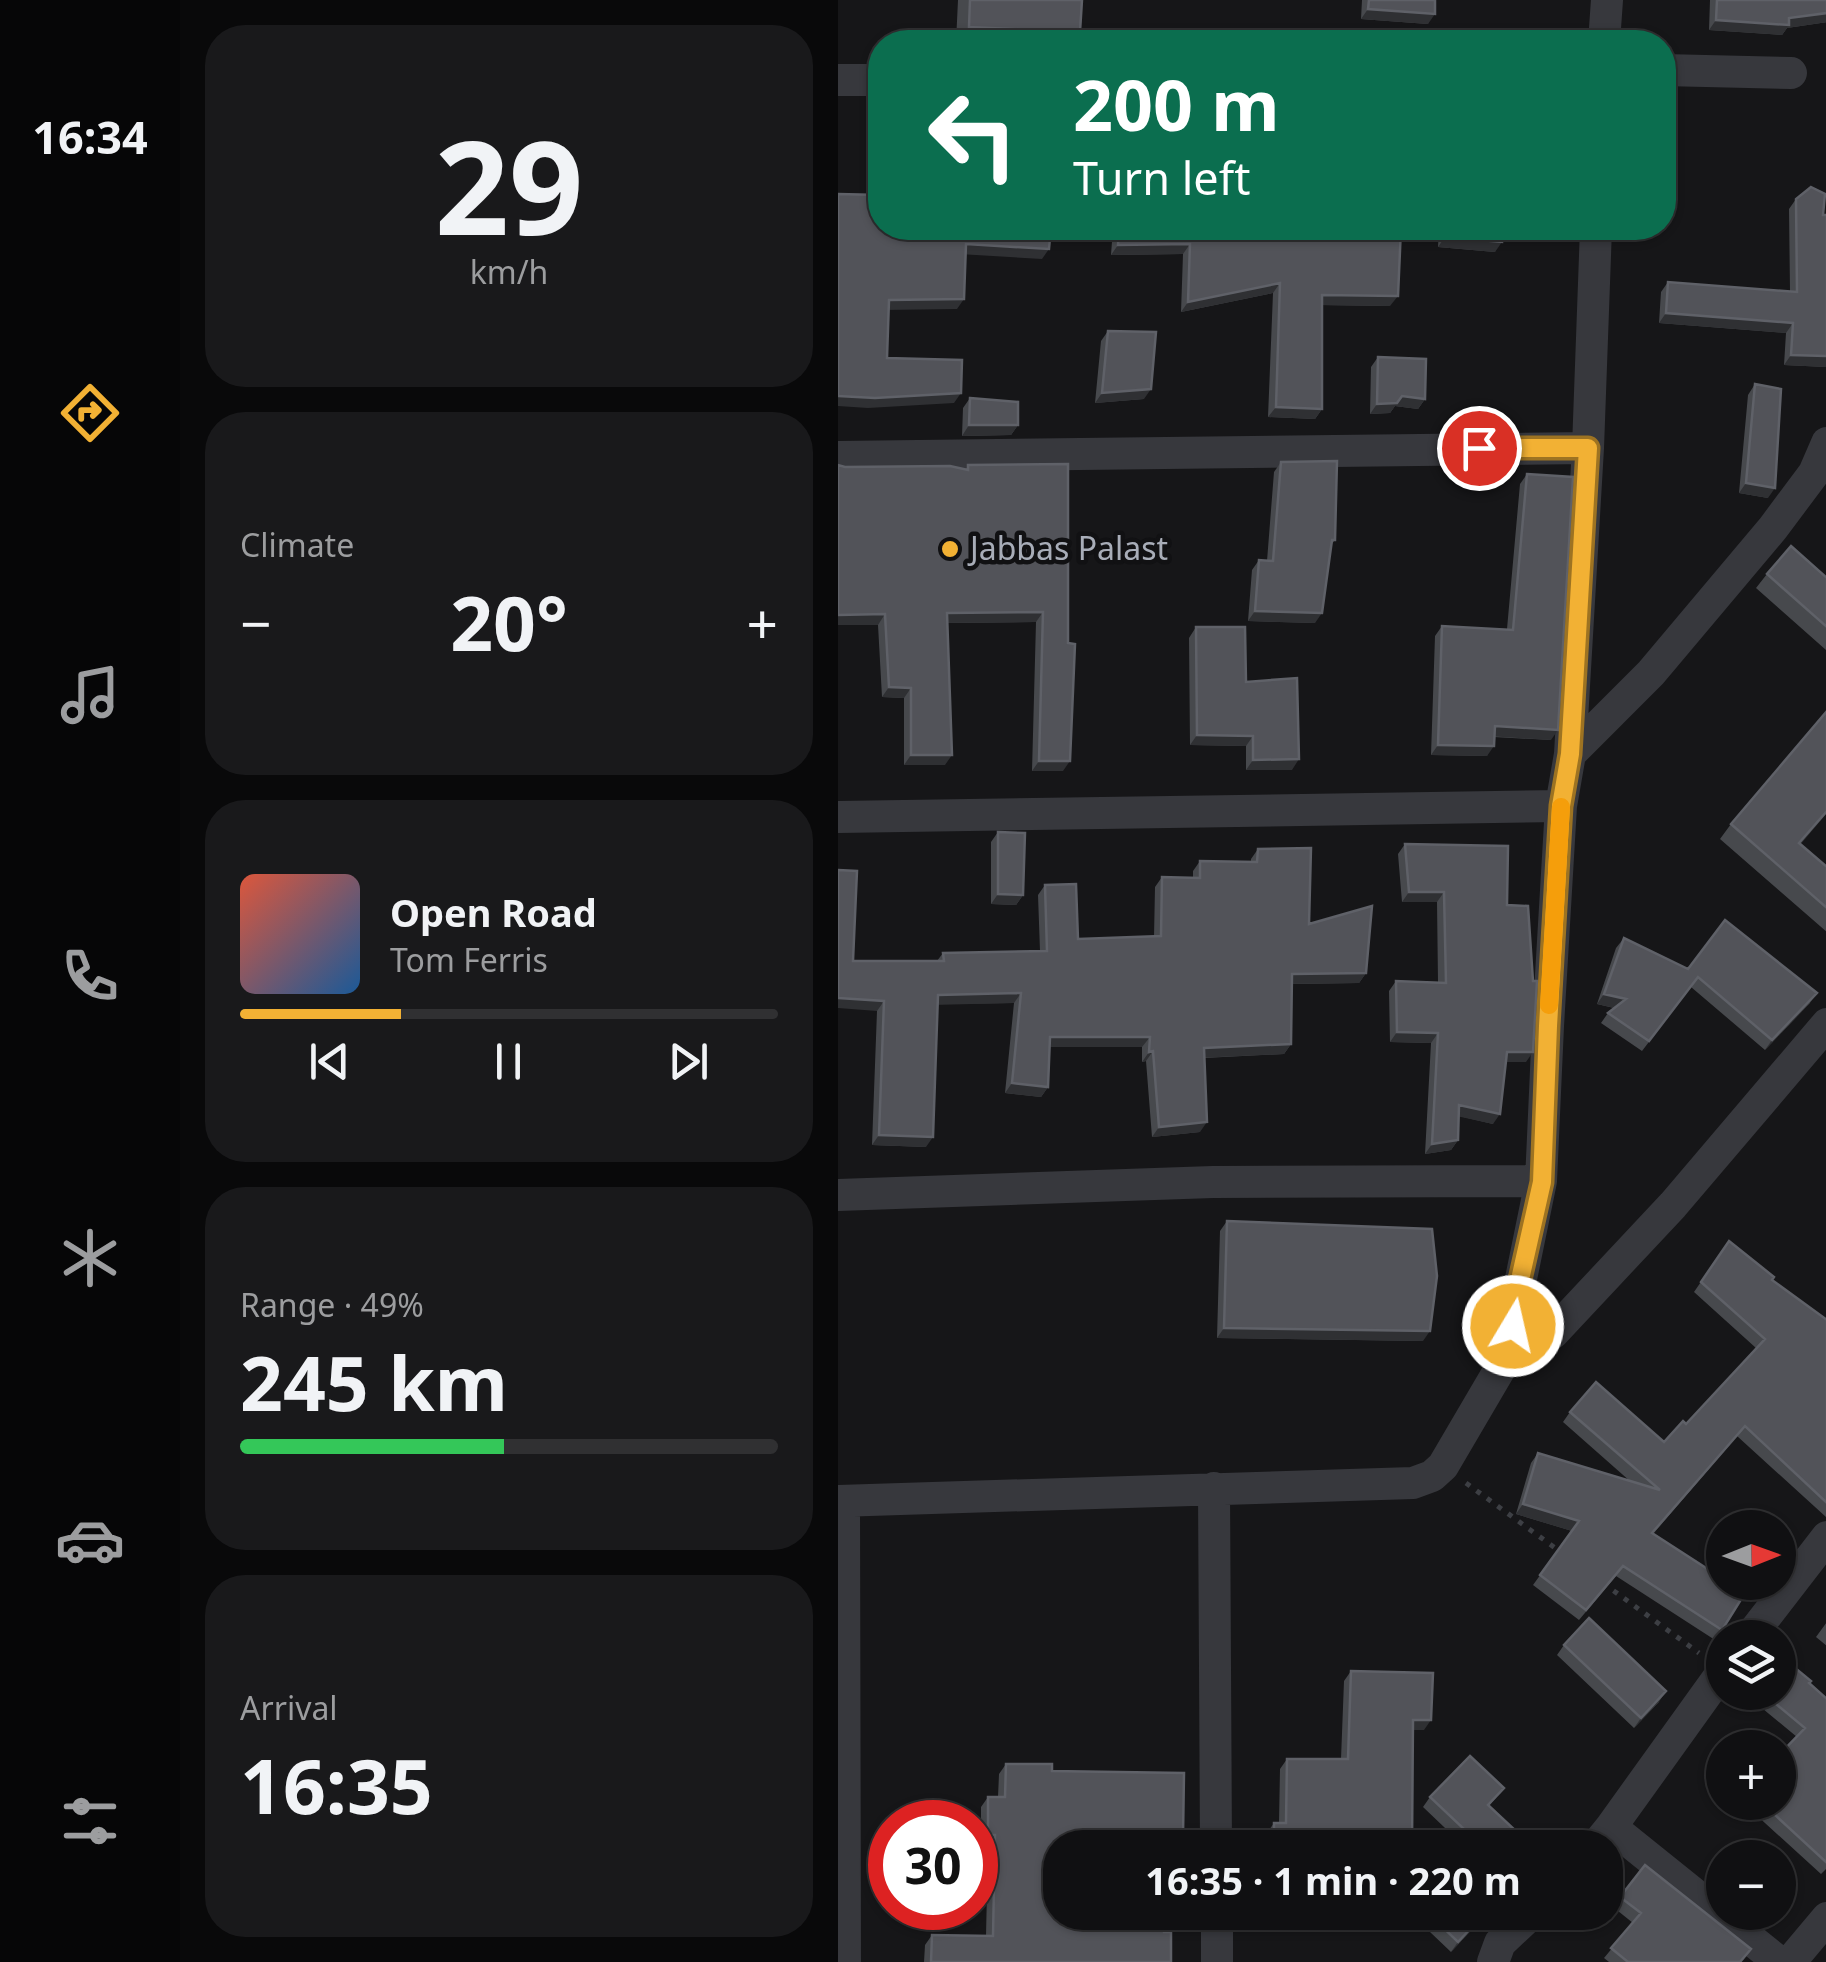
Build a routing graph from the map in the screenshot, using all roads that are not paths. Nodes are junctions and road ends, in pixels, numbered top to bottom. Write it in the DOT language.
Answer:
graph roads {
  1 [pos="1607,0"];
  2 [pos="1605,30"];
  3 [pos="1676,70"];
  4 [pos="1791,73"];
  5 [pos="838,80"];
  6 [pos="868,80"];
  7 [pos="1596,240"];
  8 [pos="1826,443"];
  9 [pos="1588,448"];
  10 [pos="838,457"];
  11 [pos="1570,754"];
  12 [pos="1561,806"];
  13 [pos="838,817"];
  14 [pos="1826,1024"];
  15 [pos="1542,1182"];
  16 [pos="838,1195"];
  17 [pos="1504,1362"];
  18 [pos="1214,1488"];
  19 [pos="841,1501"];
  20 [pos="1826,1537"];
  21 [pos="1764,1620"];
  22 [pos="1706,1679"];
  23 [pos="1216,1830"];
  24 [pos="1607,1830"];
  25 [pos="1623,1852"];
  26 [pos="1826,1918"];
  27 [pos="1217,1930"];
  28 [pos="1512,1930"];
  29 [pos="845,1962"];
  30 [pos="1218,1962"];
  31 [pos="1493,1962"];
  32 [pos="1779,1962"];
  33 [pos="1790,1962"];
  1 -- 2 [label="street"];
  3 -- 4 [label="street"];
  5 -- 6 [label="street"];
  7 -- 9 [label="street"];
  8 -- 11 [label="street"];
  9 -- 10 [label="street"];
  9 -- 11 [label="street"];
  11 -- 12 [label="street"];
  12 -- 13 [label="street"];
  12 -- 15 [label="street"];
  14 -- 17 [label="street"];
  15 -- 16 [label="street"];
  15 -- 17 [label="street"];
  17 -- 18 [label="street"];
  18 -- 19 [label="street"];
  18 -- 23 [label="street"];
  19 -- 29 [label="street"];
  20 -- 21 [label="street"];
  22 -- 24 [label="street"];
  25 -- 32 [label="street"];
  26 -- 33 [label="street"];
  27 -- 30 [label="street"];
  28 -- 31 [label="street"];
}
